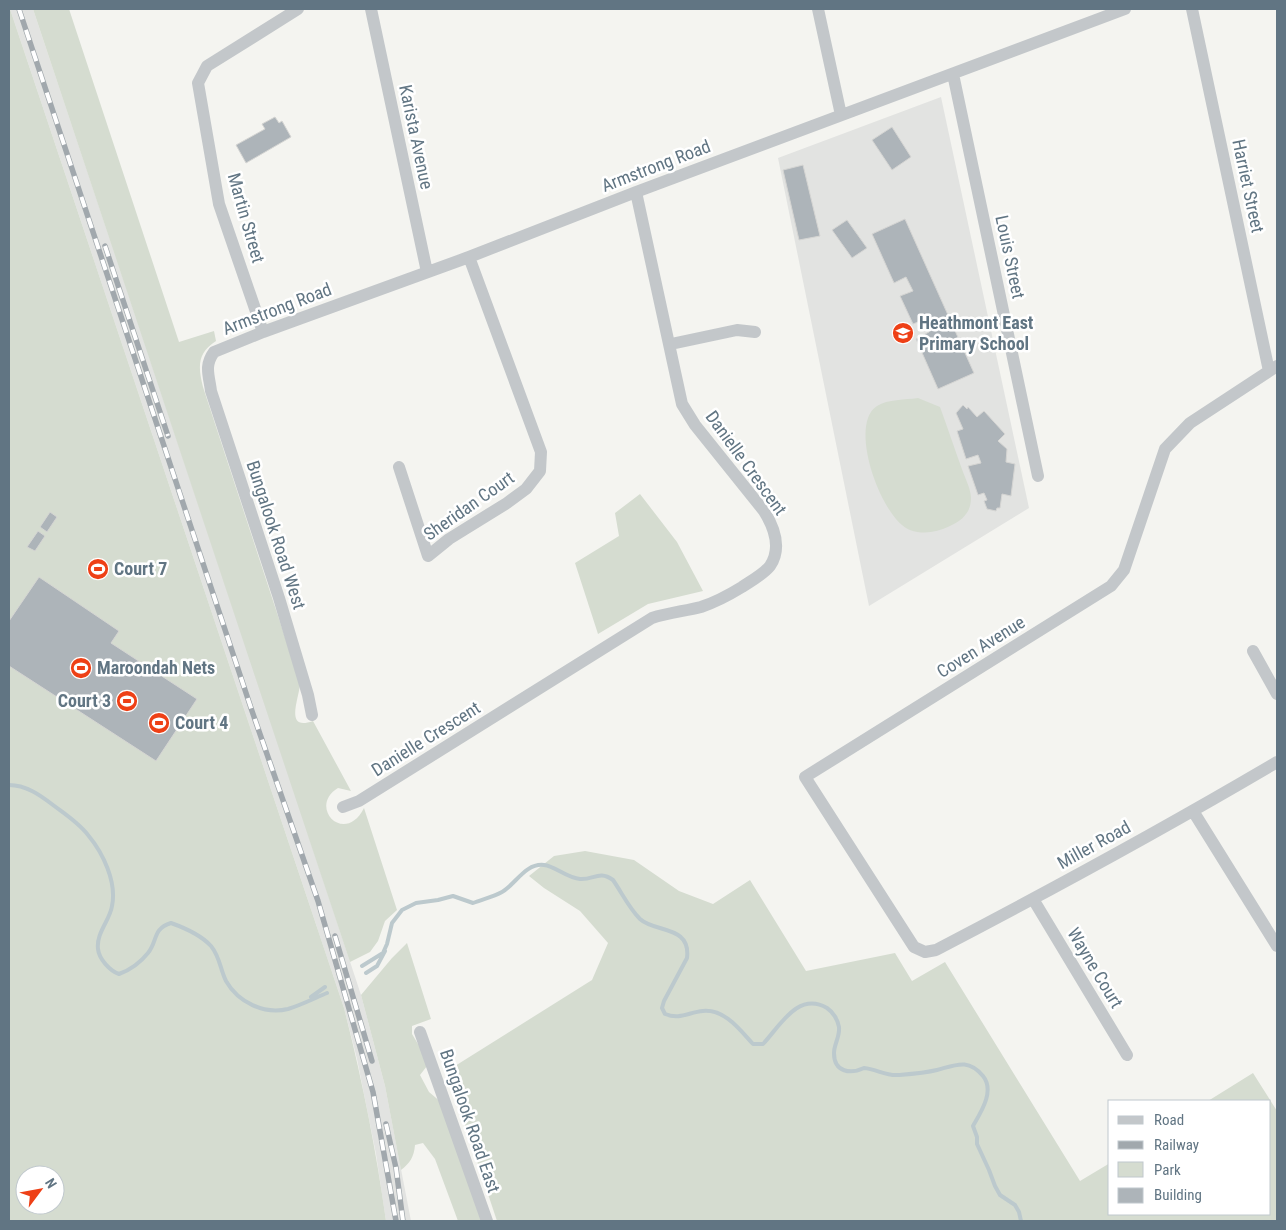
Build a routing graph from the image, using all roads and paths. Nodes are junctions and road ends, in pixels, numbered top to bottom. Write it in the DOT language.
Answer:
graph roads {
  1 [pos="298,9"];
  2 [pos="371,9"];
  3 [pos="818,9"];
  4 [pos="1125,9"];
  5 [pos="1192,9"];
  6 [pos="953,74"];
  7 [pos="840,115"];
  8 [pos="636,192"];
  9 [pos="469,257"];
  10 [pos="427,272"];
  11 [pos="263,332"];
  12 [pos="755,332"];
  13 [pos="671,344"];
  14 [pos="207,366"];
  15 [pos="1273,369"];
  16 [pos="399,467"];
  17 [pos="1038,476"];
  18 [pos="1253,651"];
  19 [pos="1277,694"];
  20 [pos="312,715"];
  21 [pos="1277,762"];
  22 [pos="343,808"];
  23 [pos="1193,811"];
  24 [pos="1033,899"];
  25 [pos="1277,946"];
  26 [pos="925,952"];
  27 [pos="420,1032"];
  28 [pos="1127,1054"];
  29 [pos="487,1221"];
  1 -- 11 [label="street, Martin Street"];
  2 -- 10 [label="street, Karista Avenue"];
  3 -- 7 [label="street"];
  4 -- 6 [label="street, Armstrong Road"];
  5 -- 15 [label="street, Harriet Street"];
  6 -- 7 [label="street, Armstrong Road"];
  6 -- 17 [label="street, Louis Street"];
  7 -- 8 [label="street, Armstrong Road"];
  8 -- 9 [label="street, Armstrong Road"];
  8 -- 13 [label="street, Danielle Crescent"];
  9 -- 10 [label="street, Armstrong Road"];
  9 -- 16 [label="street, Sheridan Court"];
  10 -- 11 [label="street, Armstrong Road"];
  11 -- 14 [label="street, Armstrong Road"];
  12 -- 13 [label="street"];
  13 -- 22 [label="street, Danielle Crescent"];
  14 -- 20 [label="street, Bungalook Road West"];
  15 -- 26 [label="street, Coven Avenue"];
  18 -- 19 [label="street"];
  21 -- 23 [label="street, Miller Road"];
  23 -- 24 [label="street, Miller Road"];
  23 -- 25 [label="street"];
  24 -- 26 [label="street, Miller Road"];
  24 -- 28 [label="street, Wayne Court"];
  27 -- 29 [label="street, Bungalook Road East"];
}
